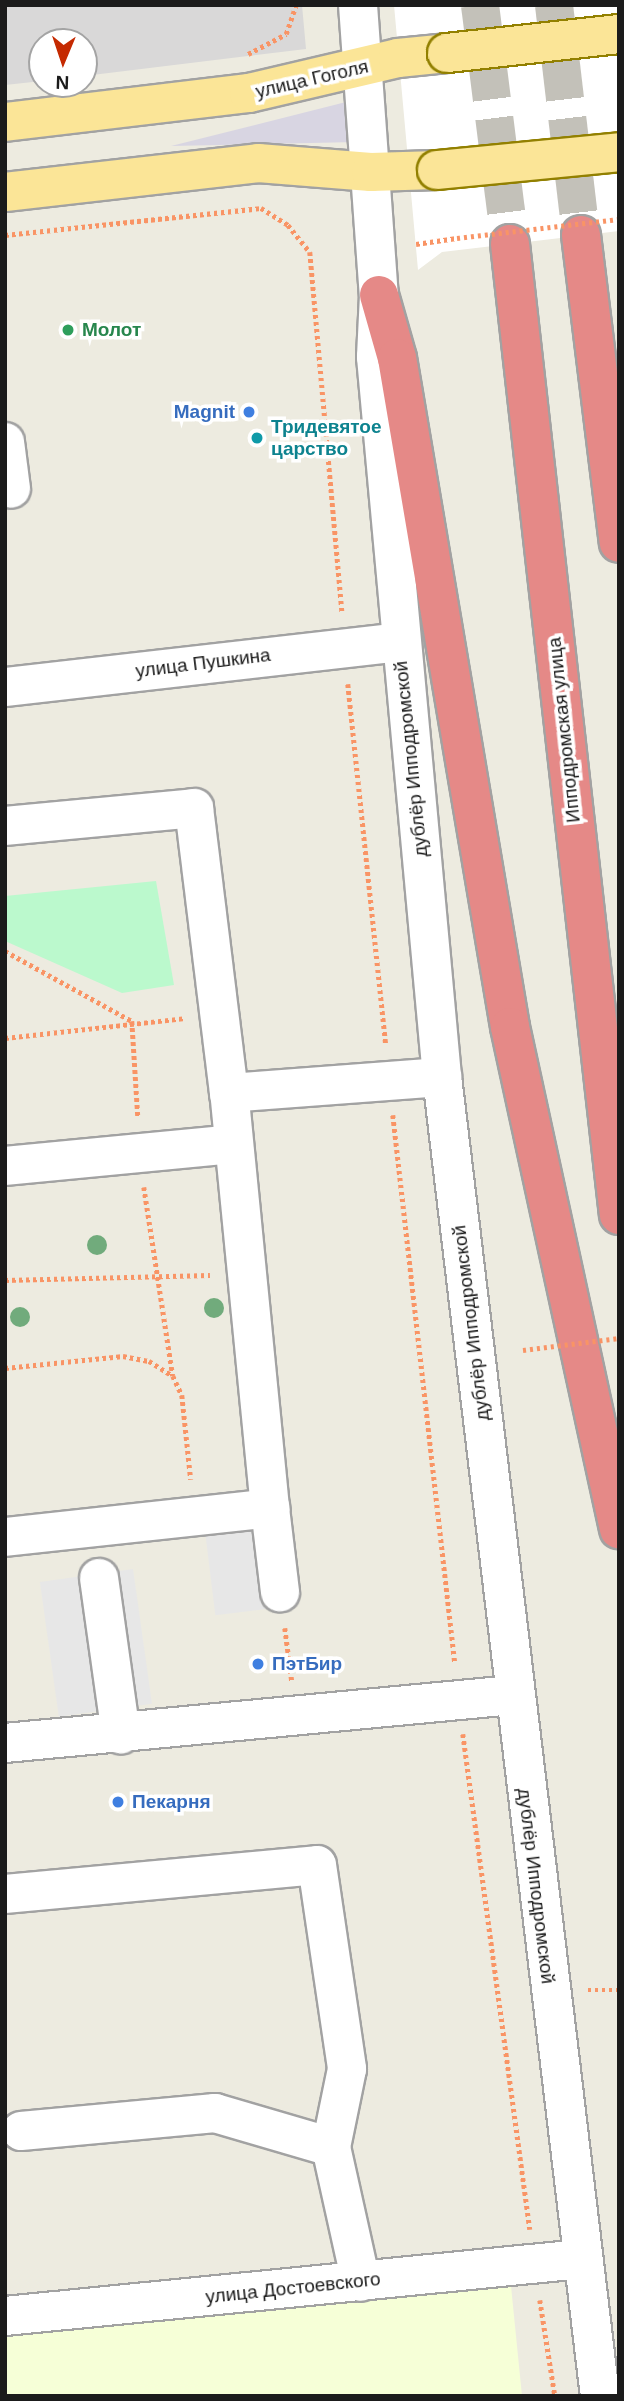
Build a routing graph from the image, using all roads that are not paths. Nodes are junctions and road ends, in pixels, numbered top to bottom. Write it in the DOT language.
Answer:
graph roads {
  1 [pos="358,5"];
  2 [pos="619,34"];
  3 [pos="364,68"];
  4 [pos="5,122"];
  5 [pos="619,152"];
  6 [pos="371,172"];
  7 [pos="5,192"];
  8 [pos="580,235"];
  9 [pos="510,244"];
  10 [pos="379,295"];
  11 [pos="5,442"];
  12 [pos="11,489"];
  13 [pos="619,544"];
  14 [pos="400,642"];
  15 [pos="5,687"];
  16 [pos="5,827"];
  17 [pos="442,1077"];
  18 [pos="229,1093"];
  19 [pos="232,1144"];
  20 [pos="5,1166"];
  21 [pos="619,1215"];
  22 [pos="270,1507"];
  23 [pos="619,1529"];
  24 [pos="5,1537"];
  25 [pos="99,1578"];
  26 [pos="280,1592"];
  27 [pos="513,1695"];
  28 [pos="121,1734"];
  29 [pos="5,1744"];
  30 [pos="5,1894"];
  31 [pos="20,2131"];
  32 [pos="331,2147"];
  33 [pos="581,2259"];
  34 [pos="361,2282"];
  35 [pos="5,2316"];
  36 [pos="600,2396"];
  1 -- 3 [label="street"];
  2 -- 3 [label="main road, улица Гоголя, bridge"];
  3 -- 4 [label="main road, улица Гоголя"];
  3 -- 6 [label="street"];
  5 -- 6 [label="main road, bridge"];
  6 -- 7 [label="main road"];
  6 -- 10 [label="street, дублёр Ипподромской"];
  8 -- 13 [label="highway"];
  9 -- 21 [label="highway, Ипподромская улица"];
  10 -- 14 [label="street, дублёр Ипподромской"];
  10 -- 23 [label="highway"];
  11 -- 12 [label="street"];
  14 -- 15 [label="street, улица Пушкина"];
  14 -- 17 [label="street, дублёр Ипподромской"];
  16 -- 18 [label="street"];
  17 -- 18 [label="street"];
  17 -- 27 [label="street, дублёр Ипподромской"];
  18 -- 19 [label="street"];
  19 -- 20 [label="street"];
  19 -- 22 [label="street"];
  22 -- 24 [label="street"];
  22 -- 26 [label="street"];
  25 -- 28 [label="street"];
  27 -- 28 [label="street"];
  27 -- 33 [label="street, дублёр Ипподромской"];
  28 -- 29 [label="street"];
  30 -- 32 [label="street"];
  31 -- 32 [label="street"];
  32 -- 34 [label="street"];
  33 -- 34 [label="street, улица Достоевского"];
  33 -- 36 [label="street, дублёр Ипподромской"];
  34 -- 35 [label="street, улица Достоевского"];
}
